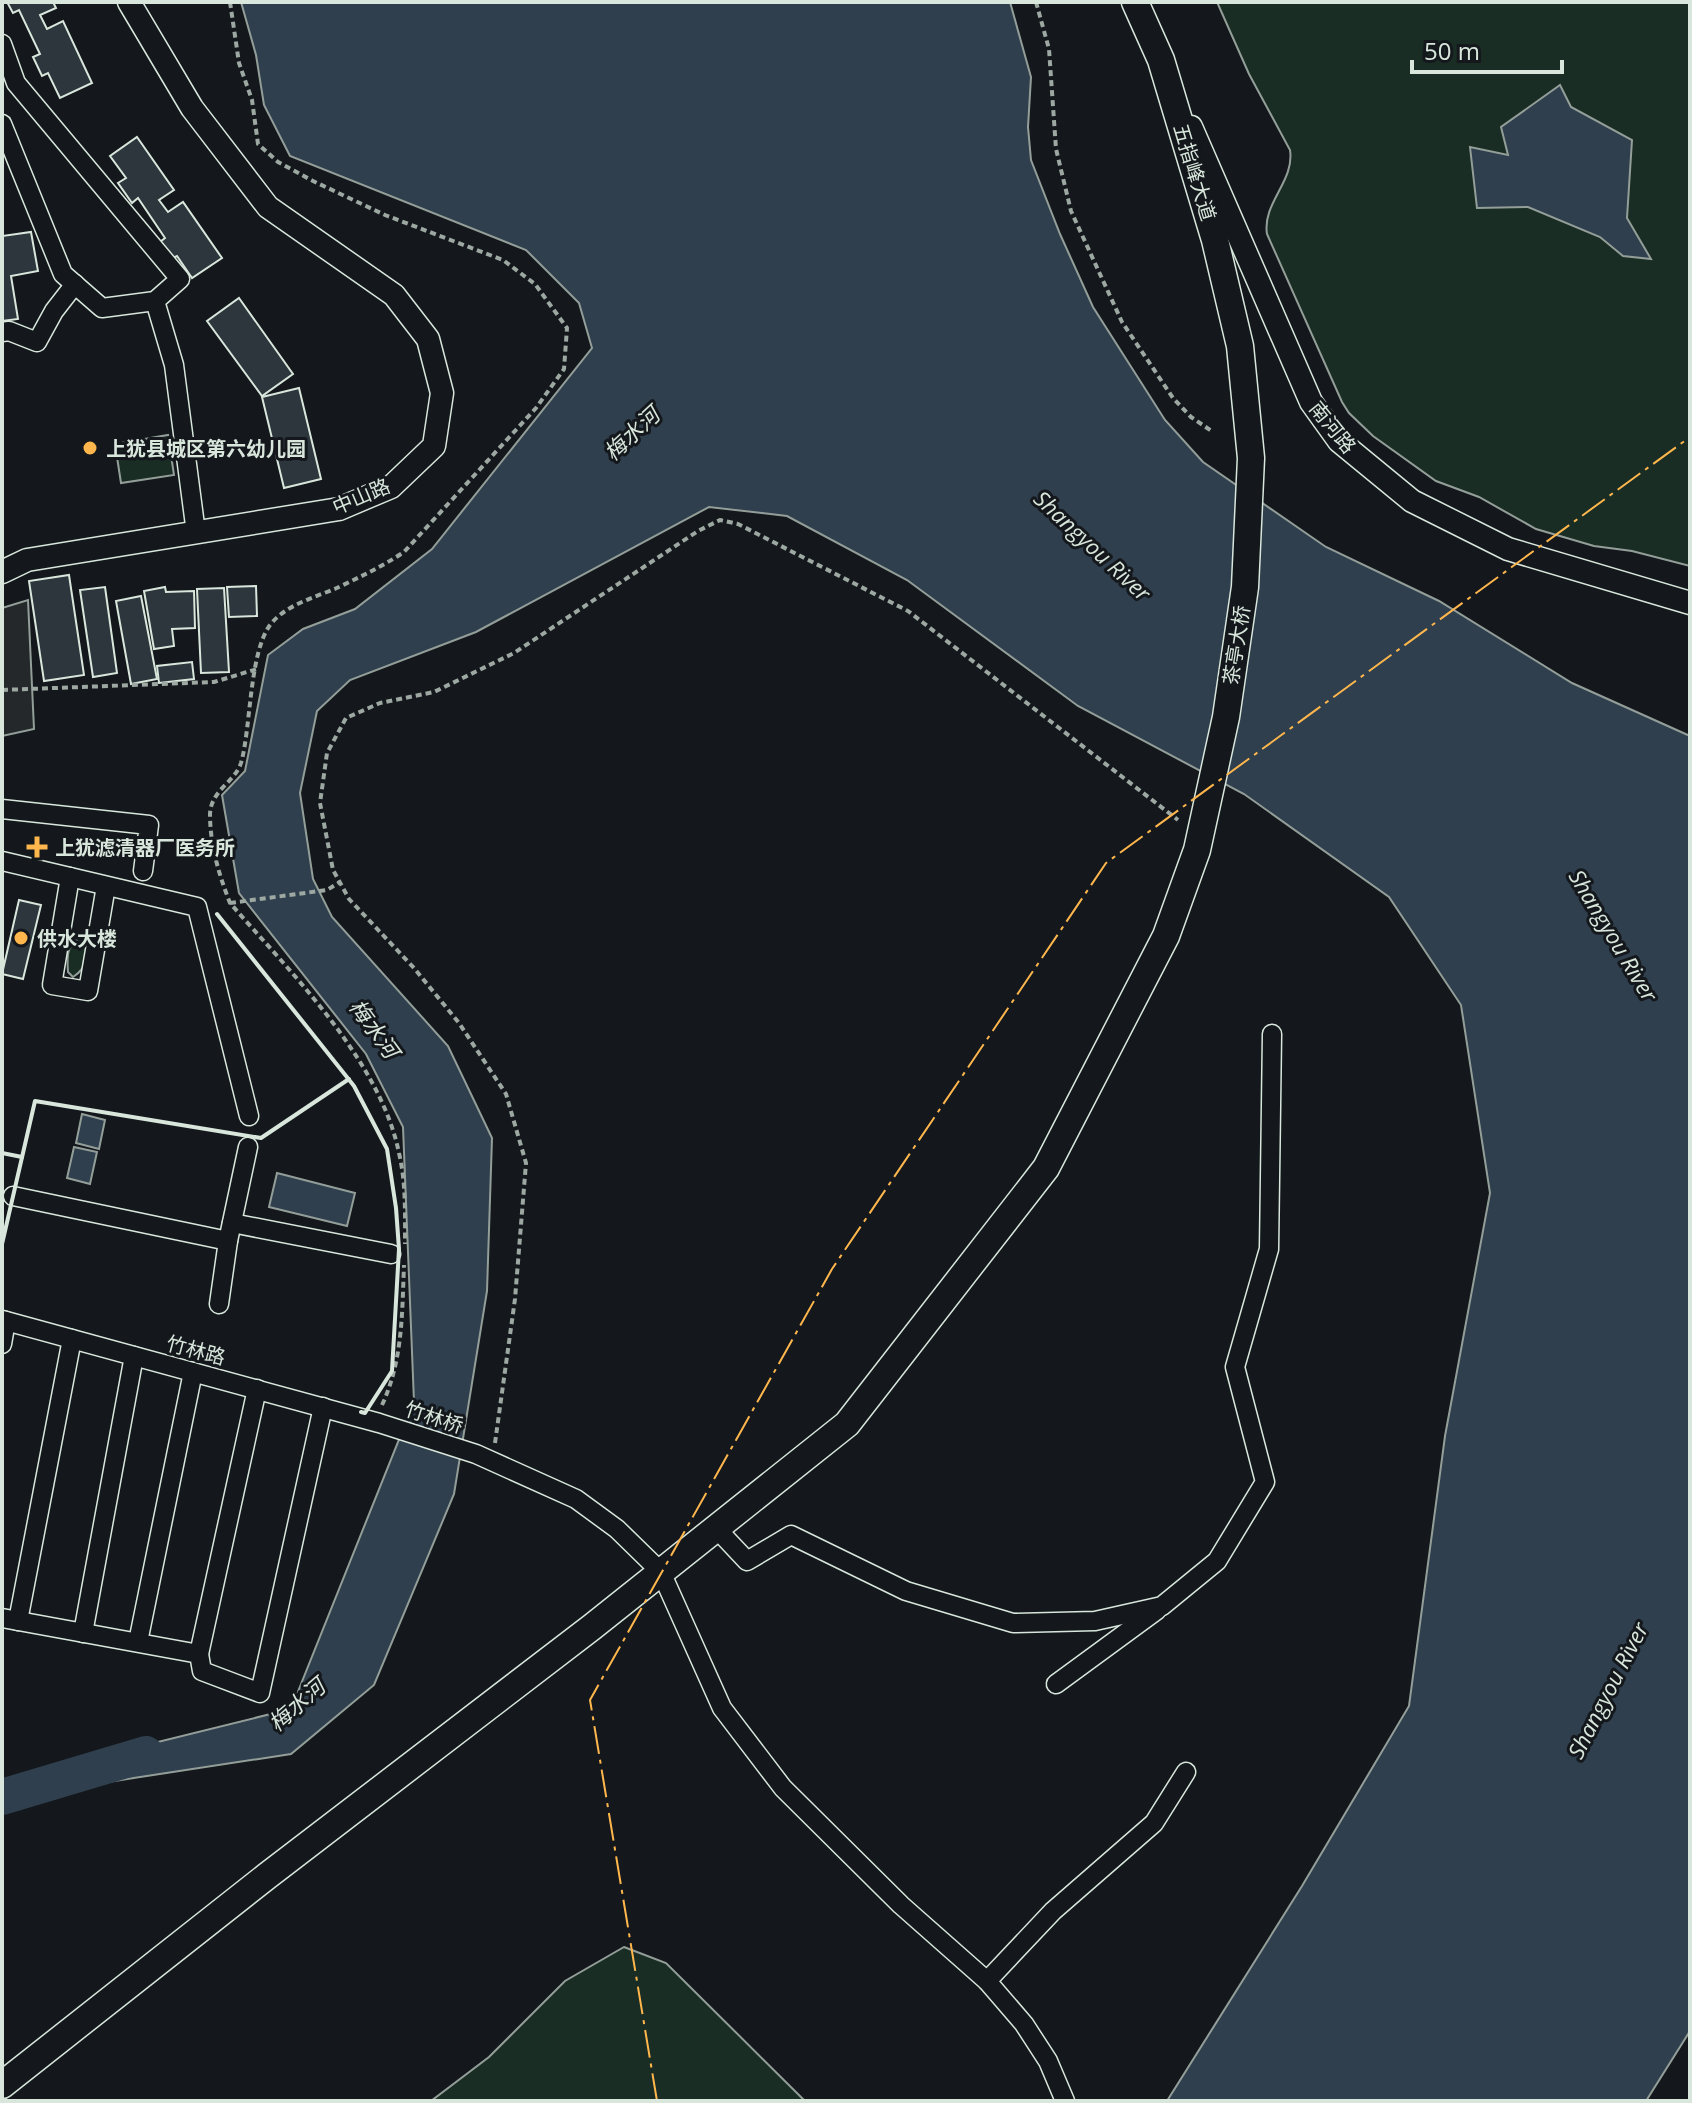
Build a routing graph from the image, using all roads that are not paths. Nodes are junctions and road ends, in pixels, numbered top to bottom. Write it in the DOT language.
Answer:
graph roads {
  1 [pos="129,2"];
  2 [pos="1135,2"];
  3 [pos="2,44"];
  4 [pos="1161,60"];
  5 [pos="2,124"];
  6 [pos="75,284"];
  7 [pos="155,301"];
  8 [pos="2,332"];
  9 [pos="1240,346"];
  10 [pos="196,533"];
  11 [pos="2,572"];
  12 [pos="1690,603"];
  13 [pos="2,809"];
  14 [pos="2,861"];
  15 [pos="143,871"];
  16 [pos="70,877"];
  17 [pos="106,886"];
  18 [pos="1272,1034"];
  19 [pos="249,1116"];
  20 [pos="248,1147"];
  21 [pos="13,1196"];
  22 [pos="232,1223"];
  23 [pos="228,1241"];
  24 [pos="400,1256"];
  25 [pos="219,1304"];
  26 [pos="4,1321"];
  27 [pos="72,1339"];
  28 [pos="2,1344"];
  29 [pos="134,1356"];
  30 [pos="193,1372"];
  31 [pos="257,1389"];
  32 [pos="323,1407"];
  33 [pos="377,1422"];
  34 [pos="716,1528"];
  35 [pos="661,1572"];
  36 [pos="1162,1606"];
  37 [pos="10,1619"];
  38 [pos="83,1633"];
  39 [pos="138,1642"];
  40 [pos="199,1654"];
  41 [pos="1056,1684"];
  42 [pos="1186,1772"];
  43 [pos="987,1981"];
  44 [pos="2,2085"];
  45 [pos="1065,2101"];
  1 -- 10 [label="street, 中山路"];
  2 -- 4 [label="main road, 五指峰大道"];
  3 -- 7 [label="street"];
  4 -- 9 [label="main road, 五指峰大道"];
  4 -- 12 [label="street, 南河路"];
  5 -- 6 [label="street"];
  6 -- 7 [label="street"];
  6 -- 8 [label="street"];
  7 -- 10 [label="street"];
  9 -- 34 [label="main road, 茶亭大桥"];
  10 -- 11 [label="street, 中山路"];
  13 -- 15 [label="street"];
  14 -- 16 [label="street"];
  16 -- 17 [label="street"];
  16 -- 17 [label="street"];
  17 -- 19 [label="street"];
  18 -- 36 [label="street"];
  20 -- 22 [label="street"];
  21 -- 23 [label="street"];
  22 -- 23 [label="street"];
  22 -- 24 [label="street"];
  23 -- 25 [label="street"];
  26 -- 27 [label="street, 竹林路"];
  26 -- 28 [label="street"];
  27 -- 29 [label="street, 竹林路"];
  27 -- 37 [label="street"];
  29 -- 30 [label="street, 竹林路"];
  29 -- 38 [label="street"];
  30 -- 31 [label="street, 竹林路"];
  30 -- 39 [label="street"];
  31 -- 32 [label="street, 竹林路"];
  31 -- 40 [label="street"];
  32 -- 33 [label="street, 竹林路"];
  32 -- 40 [label="street"];
  33 -- 35 [label="street, 竹林桥"];
  34 -- 35 [label="main road, 茶亭大桥"];
  34 -- 36 [label="street"];
  35 -- 43 [label="street"];
  35 -- 44 [label="main road, 茶亭大桥"];
  36 -- 41 [label="street"];
  37 -- 38 [label="street"];
  38 -- 39 [label="street"];
  39 -- 40 [label="street"];
  42 -- 43 [label="street"];
  43 -- 45 [label="street"];
}
